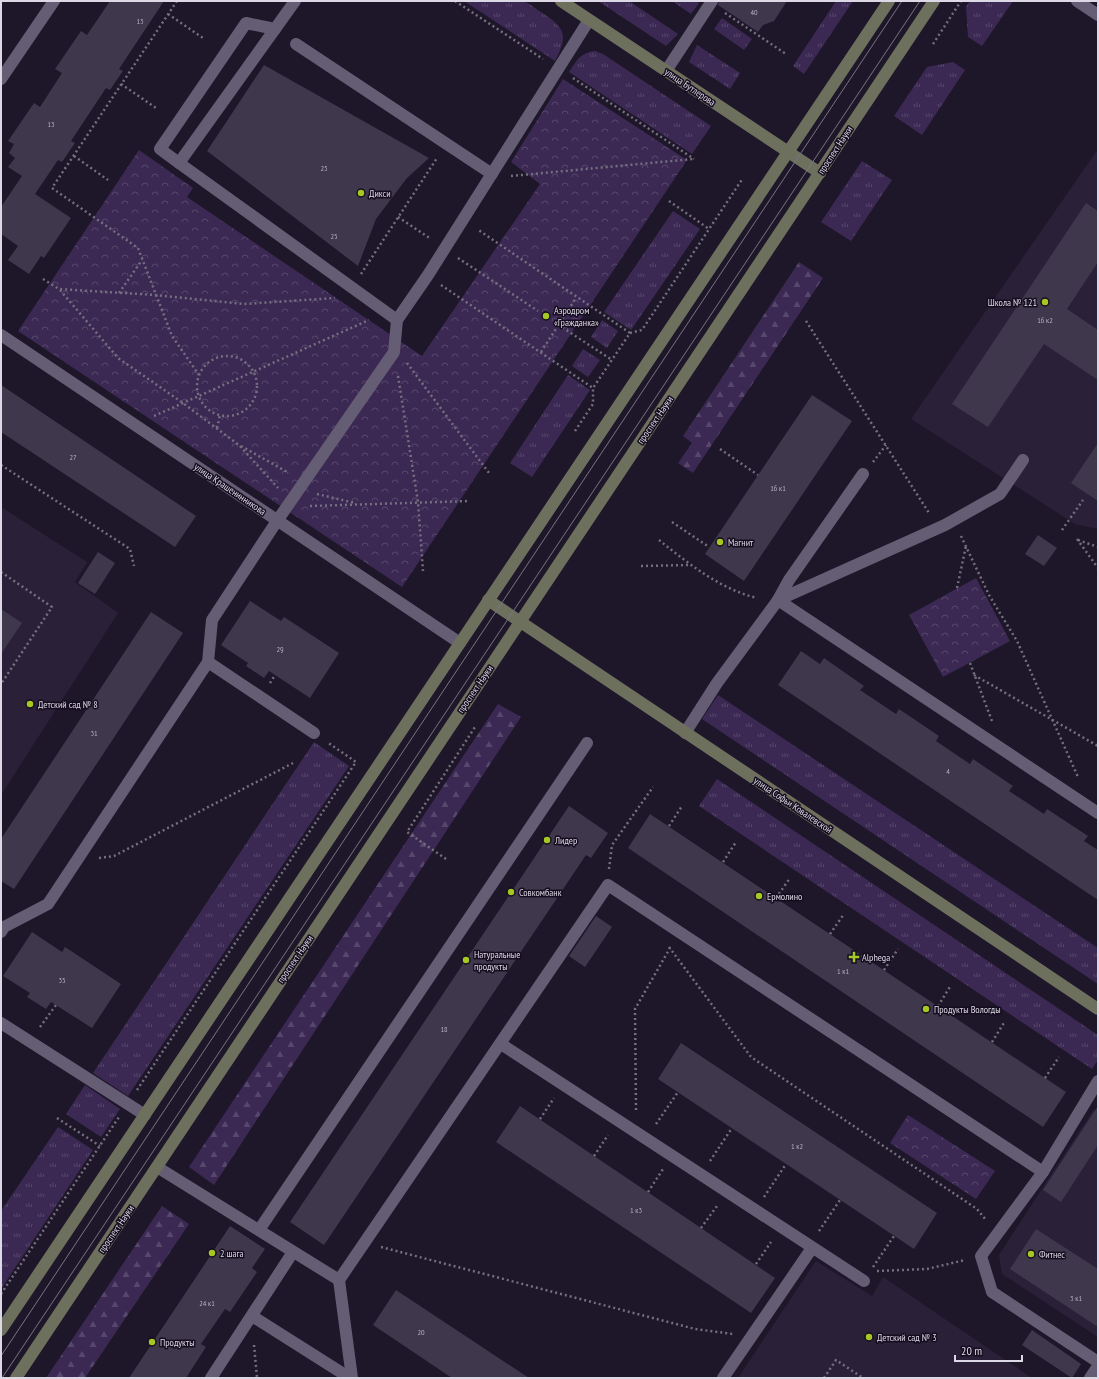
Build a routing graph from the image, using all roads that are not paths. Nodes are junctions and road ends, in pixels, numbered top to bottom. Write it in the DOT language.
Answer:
graph roads {
  1 [pos="54,1"];
  2 [pos="295,1"];
  3 [pos="561,1"];
  4 [pos="889,1"];
  5 [pos="934,1"];
  6 [pos="1077,1"];
  7 [pos="711,2"];
  8 [pos="1098,15"];
  9 [pos="589,20"];
  10 [pos="275,29"];
  11 [pos="296,44"];
  12 [pos="666,72"];
  13 [pos="1,79"];
  14 [pos="788,152"];
  15 [pos="179,163"];
  16 [pos="820,173"];
  17 [pos="490,176"];
  18 [pos="397,320"];
  19 [pos="1,335"];
  20 [pos="1023,460"];
  21 [pos="863,474"];
  22 [pos="277,521"];
  23 [pos="488,600"];
  24 [pos="778,600"];
  25 [pos="520,622"];
  26 [pos="460,643"];
  27 [pos="208,662"];
  28 [pos="314,733"];
  29 [pos="685,733"];
  30 [pos="587,743"];
  31 [pos="1098,813"];
  32 [pos="1,932"];
  33 [pos="1098,1009"];
  34 [pos="1,1023"];
  35 [pos="501,1044"];
  36 [pos="1098,1082"];
  37 [pos="144,1115"];
  38 [pos="157,1166"];
  39 [pos="1043,1172"];
  40 [pos="259,1230"];
  41 [pos="811,1247"];
  42 [pos="293,1252"];
  43 [pos="340,1280"];
  44 [pos="864,1282"];
  45 [pos="252,1316"];
  46 [pos="1,1330"];
  47 [pos="1098,1362"];
  48 [pos="1098,1366"];
  49 [pos="16,1378"];
  50 [pos="211,1378"];
  51 [pos="351,1378"];
  52 [pos="723,1378"];
  53 [pos="1090,1378"];
  1 -- 13 [label="street"];
  2 -- 10 [label="street"];
  3 -- 9 [label="main road, улица Бутлерова"];
  4 -- 14 [label="main road"];
  5 -- 16 [label="main road, проспект Науки"];
  6 -- 8 [label="street"];
  7 -- 12 [label="street"];
  9 -- 12 [label="main road, улица Бутлерова"];
  9 -- 17 [label="street"];
  10 -- 15 [label="street"];
  10 -- 15 [label="street"];
  11 -- 17 [label="street"];
  12 -- 14 [label="main road, улица Бутлерова"];
  14 -- 16 [label="main road, улица Бутлерова"];
  14 -- 23 [label="main road"];
  15 -- 18 [label="street"];
  16 -- 25 [label="main road, проспект Науки"];
  17 -- 18 [label="street"];
  18 -- 22 [label="street"];
  19 -- 22 [label="street, улица Крашенинникова"];
  20 -- 24 [label="street"];
  21 -- 24 [label="street"];
  22 -- 26 [label="street, улица Крашенинникова"];
  22 -- 27 [label="street"];
  23 -- 25 [label="main road, улица Софьи Ковалевской"];
  23 -- 26 [label="main road"];
  24 -- 29 [label="street"];
  24 -- 31 [label="street"];
  25 -- 29 [label="main road, улица Софьи Ковалевской"];
  25 -- 38 [label="main road, проспект Науки"];
  26 -- 37 [label="main road"];
  27 -- 28 [label="street"];
  27 -- 32 [label="street"];
  29 -- 33 [label="main road, улица Софьи Ковалевской"];
  30 -- 40 [label="street"];
  34 -- 37 [label="street"];
  35 -- 39 [label="street"];
  35 -- 41 [label="street"];
  35 -- 43 [label="street"];
  36 -- 39 [label="street"];
  37 -- 46 [label="main road"];
  38 -- 40 [label="street"];
  38 -- 49 [label="main road, проспект Науки"];
  39 -- 47 [label="street"];
  40 -- 42 [label="street"];
  41 -- 44 [label="street"];
  41 -- 52 [label="street"];
  42 -- 43 [label="street"];
  42 -- 45 [label="street"];
  43 -- 51 [label="street"];
  45 -- 50 [label="street"];
  45 -- 51 [label="street"];
  48 -- 53 [label="street"];
}
